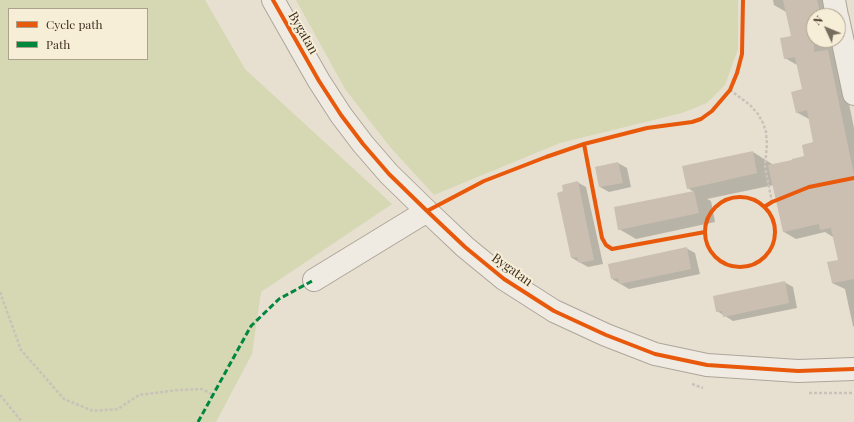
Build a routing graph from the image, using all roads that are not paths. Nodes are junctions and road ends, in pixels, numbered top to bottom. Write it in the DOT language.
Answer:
graph roads {
  1 [pos="272,0"];
  2 [pos="844,48"];
  3 [pos="854,94"];
  4 [pos="427,211"];
  5 [pos="314,280"];
  6 [pos="854,370"];
  1 -- 4 [label="street, Bygatan"];
  2 -- 3 [label="street"];
  4 -- 5 [label="street"];
  4 -- 6 [label="street, Bygatan"];
}
